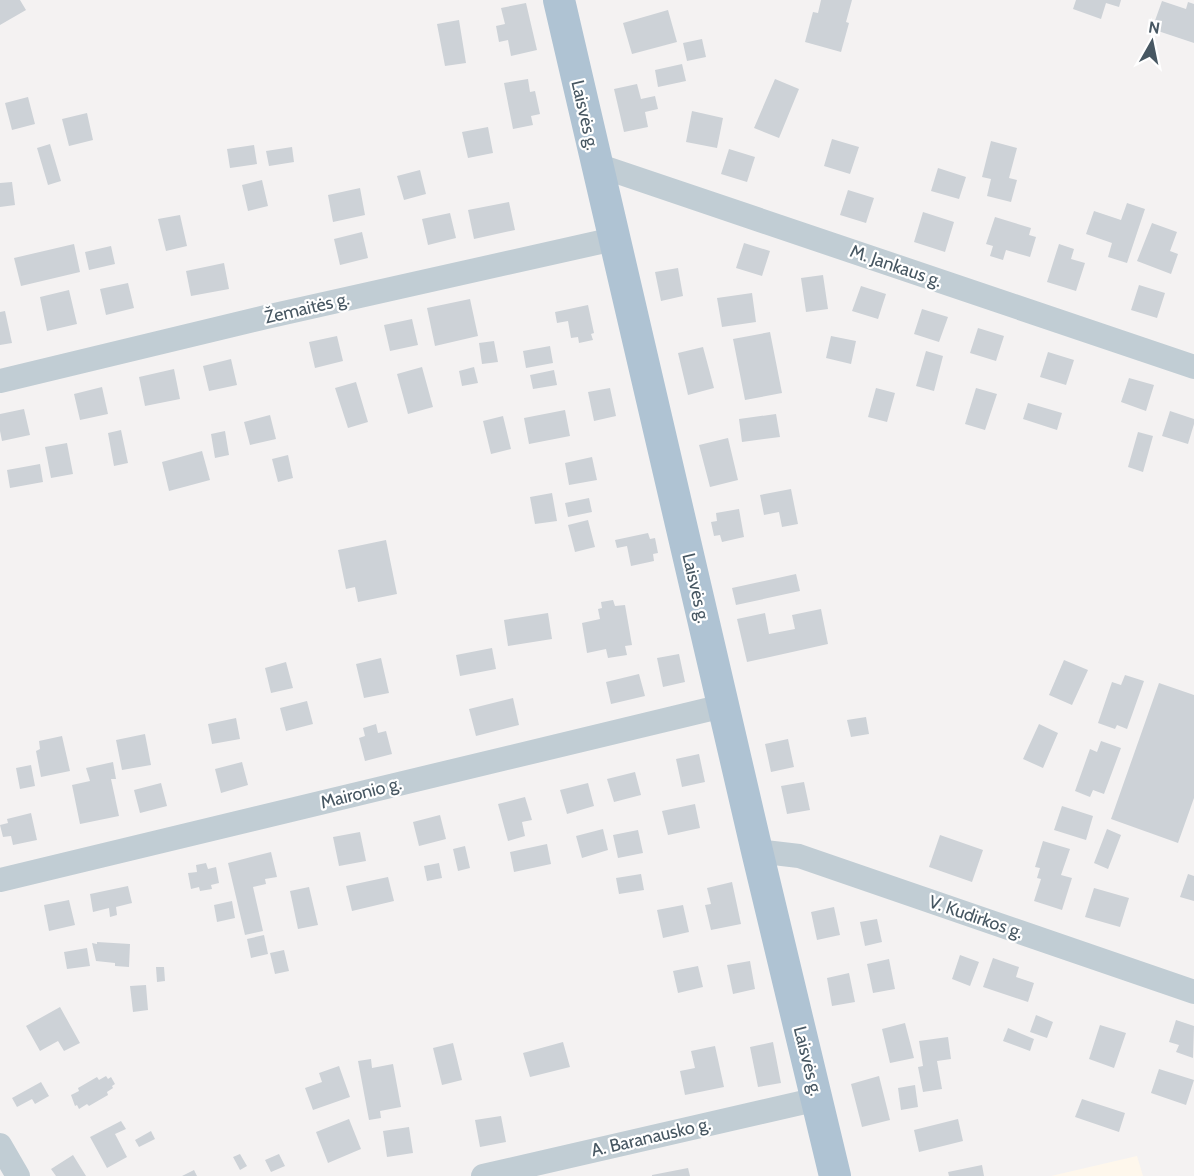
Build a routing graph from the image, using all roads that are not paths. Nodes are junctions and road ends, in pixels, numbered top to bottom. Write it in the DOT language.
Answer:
graph roads {
  1 [pos="559,0"];
  2 [pos="597,165"];
  3 [pos="614,239"];
  4 [pos="1194,368"];
  5 [pos="0,381"];
  6 [pos="723,706"];
  7 [pos="757,851"];
  8 [pos="0,880"];
  9 [pos="1194,992"];
  10 [pos="818,1099"];
  11 [pos="0,1145"];
  12 [pos="18,1176"];
  13 [pos="483,1176"];
  14 [pos="836,1176"];
  1 -- 2 [label="main road, Laisvės g."];
  2 -- 3 [label="main road, Laisvės g."];
  2 -- 4 [label="street, M. Jankaus g."];
  3 -- 5 [label="street, Žemaitės g."];
  3 -- 6 [label="main road, Laisvės g."];
  6 -- 7 [label="main road, Laisvės g."];
  6 -- 8 [label="street, Maironio g."];
  7 -- 9 [label="street, V. Kudirkos g."];
  7 -- 10 [label="main road, Laisvės g."];
  10 -- 13 [label="street, A. Baranausko g."];
  10 -- 14 [label="main road, Laisvės g."];
  11 -- 12 [label="street"];
}
